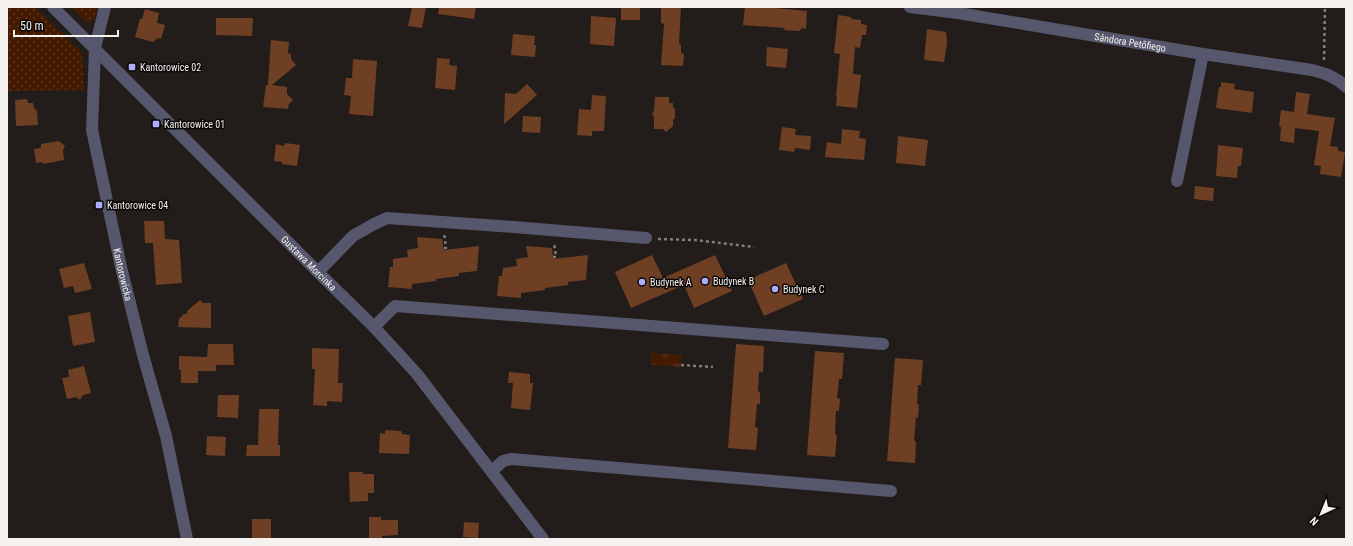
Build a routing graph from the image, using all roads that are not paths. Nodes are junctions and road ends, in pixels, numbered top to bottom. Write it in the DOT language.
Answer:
graph roads {
  1 [pos="53,7"];
  2 [pos="106,7"];
  3 [pos="910,7"];
  4 [pos="95,48"];
  5 [pos="1203,54"];
  6 [pos="1346,87"];
  7 [pos="1177,181"];
  8 [pos="646,238"];
  9 [pos="318,272"];
  10 [pos="374,327"];
  11 [pos="883,344"];
  12 [pos="492,472"];
  13 [pos="891,490"];
  14 [pos="187,539"];
  15 [pos="543,539"];
  1 -- 4 [label="street, Gustawa Morcinka"];
  2 -- 4 [label="street, Kantorowicka"];
  3 -- 5 [label="street, Sándora Petőfiego"];
  4 -- 9 [label="street, Gustawa Morcinka"];
  4 -- 14 [label="street, Kantorowicka"];
  5 -- 6 [label="street, Sándora Petőfiego"];
  5 -- 7 [label="street"];
  8 -- 9 [label="street"];
  9 -- 10 [label="street, Gustawa Morcinka"];
  10 -- 11 [label="street"];
  10 -- 12 [label="street, Gustawa Morcinka"];
  12 -- 13 [label="street"];
  12 -- 15 [label="street, Gustawa Morcinka"];
}
